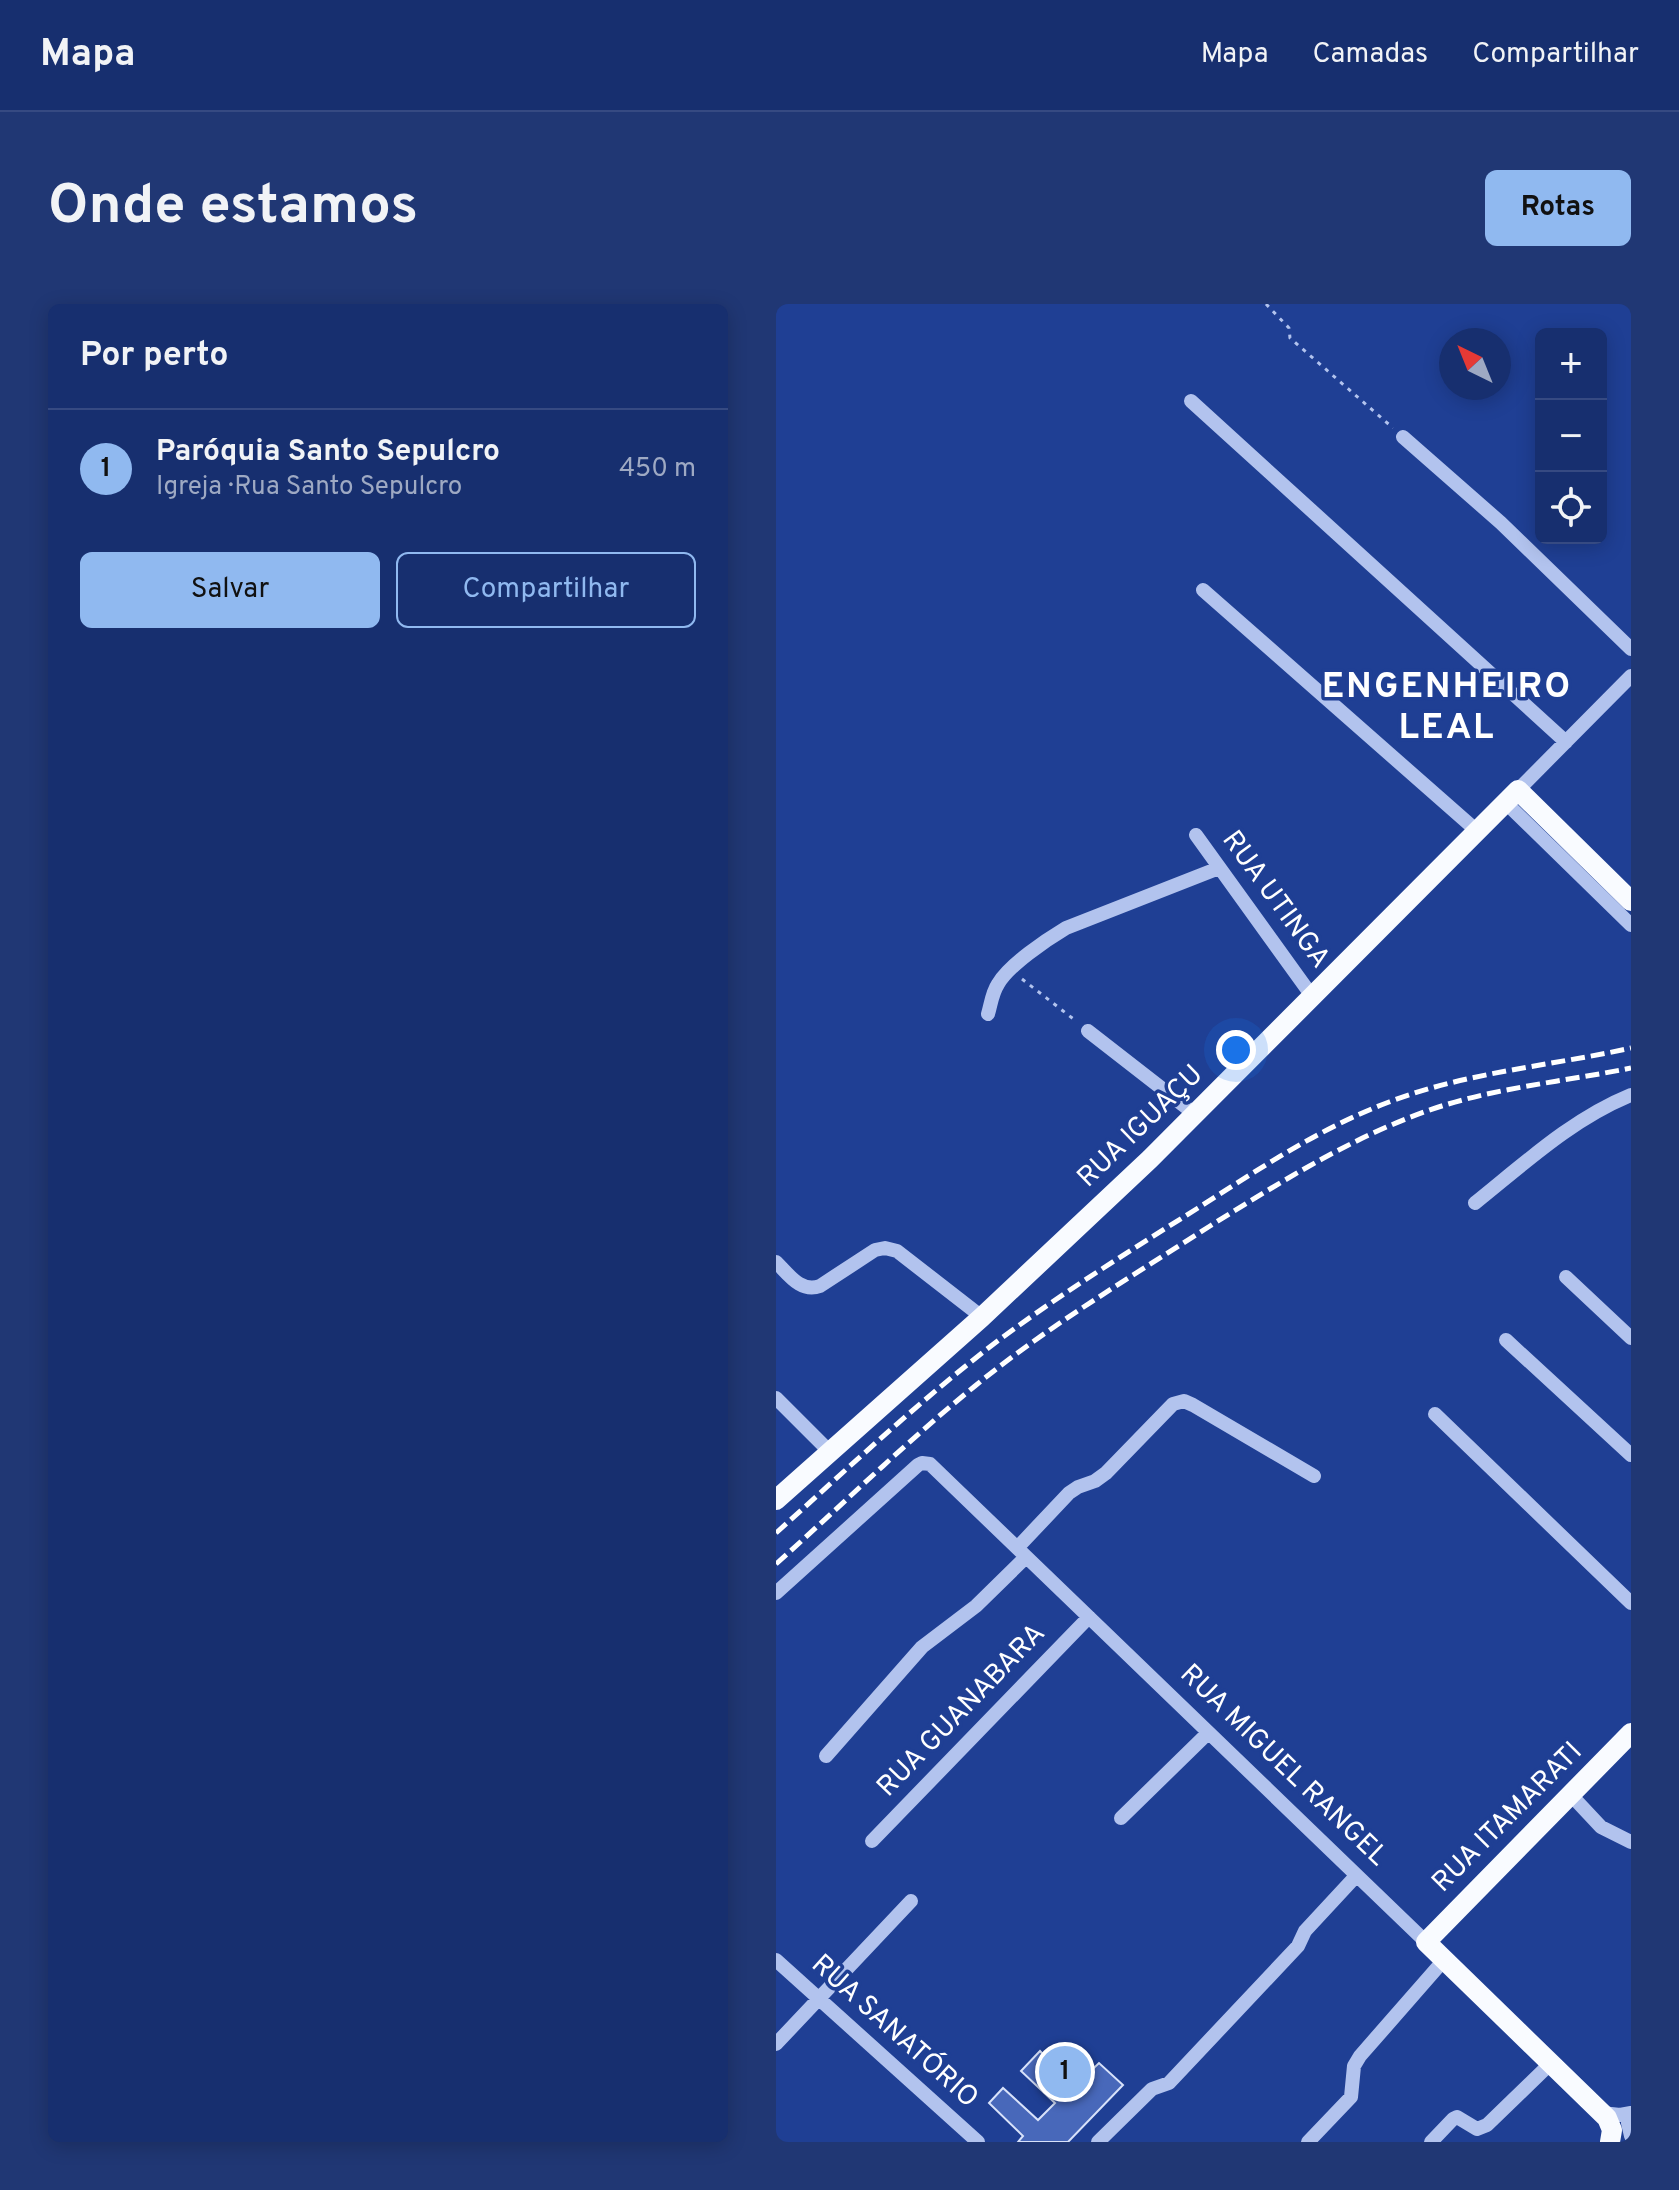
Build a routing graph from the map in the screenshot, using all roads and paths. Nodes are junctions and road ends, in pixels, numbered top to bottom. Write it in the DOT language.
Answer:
graph roads {
  1 [pos="1266,304"];
  2 [pos="1191,401"];
  3 [pos="1403,437"];
  4 [pos="1203,590"];
  5 [pos="1631,649"];
  6 [pos="1631,676"];
  7 [pos="1566,742"];
  8 [pos="1512,796"];
  9 [pos="1477,831"];
  10 [pos="1196,835"];
  11 [pos="1219,868"];
  12 [pos="1631,901"];
  13 [pos="1631,925"];
  14 [pos="1011,970"];
  15 [pos="1312,996"];
  16 [pos="988,1014"];
  17 [pos="1088,1031"];
  18 [pos="1631,1095"];
  19 [pos="1196,1115"];
  20 [pos="1475,1203"];
  21 [pos="776,1262"];
  22 [pos="1566,1277"];
  23 [pos="982,1317"];
  24 [pos="1631,1338"];
  25 [pos="1506,1340"];
  26 [pos="776,1398"];
  27 [pos="1435,1414"];
  28 [pos="830,1452"];
  29 [pos="1631,1455"];
  30 [pos="1314,1476"];
  31 [pos="776,1500"];
  32 [pos="1022,1553"];
  33 [pos="776,1593"];
  34 [pos="1631,1603"];
  35 [pos="1089,1617"];
  36 [pos="1208,1733"];
  37 [pos="1631,1733"];
  38 [pos="826,1756"];
  39 [pos="1571,1795"];
  40 [pos="1121,1818"];
  41 [pos="872,1841"];
  42 [pos="1631,1842"];
  43 [pos="1356,1876"];
  44 [pos="911,1901"];
  45 [pos="1426,1942"];
  46 [pos="776,1960"];
  47 [pos="1444,1960"];
  48 [pos="819,1998"];
  49 [pos="776,2044"];
  50 [pos="1551,2063"];
  51 [pos="1602,2113"];
  52 [pos="1631,2113"];
  53 [pos="1631,2136"];
  54 [pos="978,2142"];
  55 [pos="1098,2142"];
  56 [pos="1308,2142"];
  57 [pos="1431,2142"];
  58 [pos="1610,2142"];
  59 [pos="1617,2142"];
  60 [pos="1630,2142"];
  1 -- 3 [label="path"];
  2 -- 7 [label="street"];
  3 -- 5 [label="street"];
  4 -- 9 [label="street"];
  6 -- 7 [label="street, RUA IGUAÇU"];
  7 -- 8 [label="street, RUA IGUAÇU"];
  8 -- 9 [label="main road, RUA IGUAÇU"];
  8 -- 12 [label="main road"];
  8 -- 13 [label="street"];
  9 -- 15 [label="main road, RUA IGUAÇU"];
  10 -- 11 [label="street, RUA UTINGA"];
  11 -- 14 [label="street"];
  11 -- 15 [label="street, RUA UTINGA"];
  14 -- 16 [label="street"];
  14 -- 17 [label="path"];
  15 -- 19 [label="main road, RUA IGUAÇU"];
  17 -- 19 [label="street"];
  18 -- 20 [label="street"];
  19 -- 23 [label="main road, RUA IGUAÇU"];
  21 -- 23 [label="street"];
  22 -- 24 [label="street"];
  23 -- 28 [label="main road, RUA IGUAÇU"];
  25 -- 29 [label="street"];
  26 -- 28 [label="street"];
  27 -- 34 [label="street"];
  28 -- 31 [label="main road, RUA IGUAÇU"];
  30 -- 32 [label="street"];
  32 -- 33 [label="street, RUA MIGUEL RANGEL"];
  32 -- 35 [label="street, RUA MIGUEL RANGEL"];
  32 -- 38 [label="street"];
  35 -- 36 [label="street, RUA MIGUEL RANGEL"];
  35 -- 41 [label="street, RUA GUANABARA"];
  36 -- 40 [label="street"];
  36 -- 43 [label="street, RUA MIGUEL RANGEL"];
  37 -- 39 [label="main road, RUA ITAMARATI"];
  39 -- 42 [label="street"];
  39 -- 45 [label="main road, RUA ITAMARATI"];
  43 -- 45 [label="street, RUA MIGUEL RANGEL"];
  43 -- 55 [label="street"];
  44 -- 48 [label="street"];
  45 -- 47 [label="main road, RUA MIGUEL RANGEL"];
  46 -- 48 [label="street, RUA SANATÓRIO"];
  47 -- 50 [label="main road, RUA MIGUEL RANGEL"];
  47 -- 56 [label="street"];
  48 -- 49 [label="street"];
  48 -- 54 [label="street, RUA SANATÓRIO"];
  50 -- 51 [label="main road, RUA MIGUEL RANGEL"];
  50 -- 57 [label="street"];
  51 -- 52 [label="street"];
  51 -- 58 [label="main road"];
  52 -- 53 [label="street"];
  59 -- 60 [label="street"];
}
